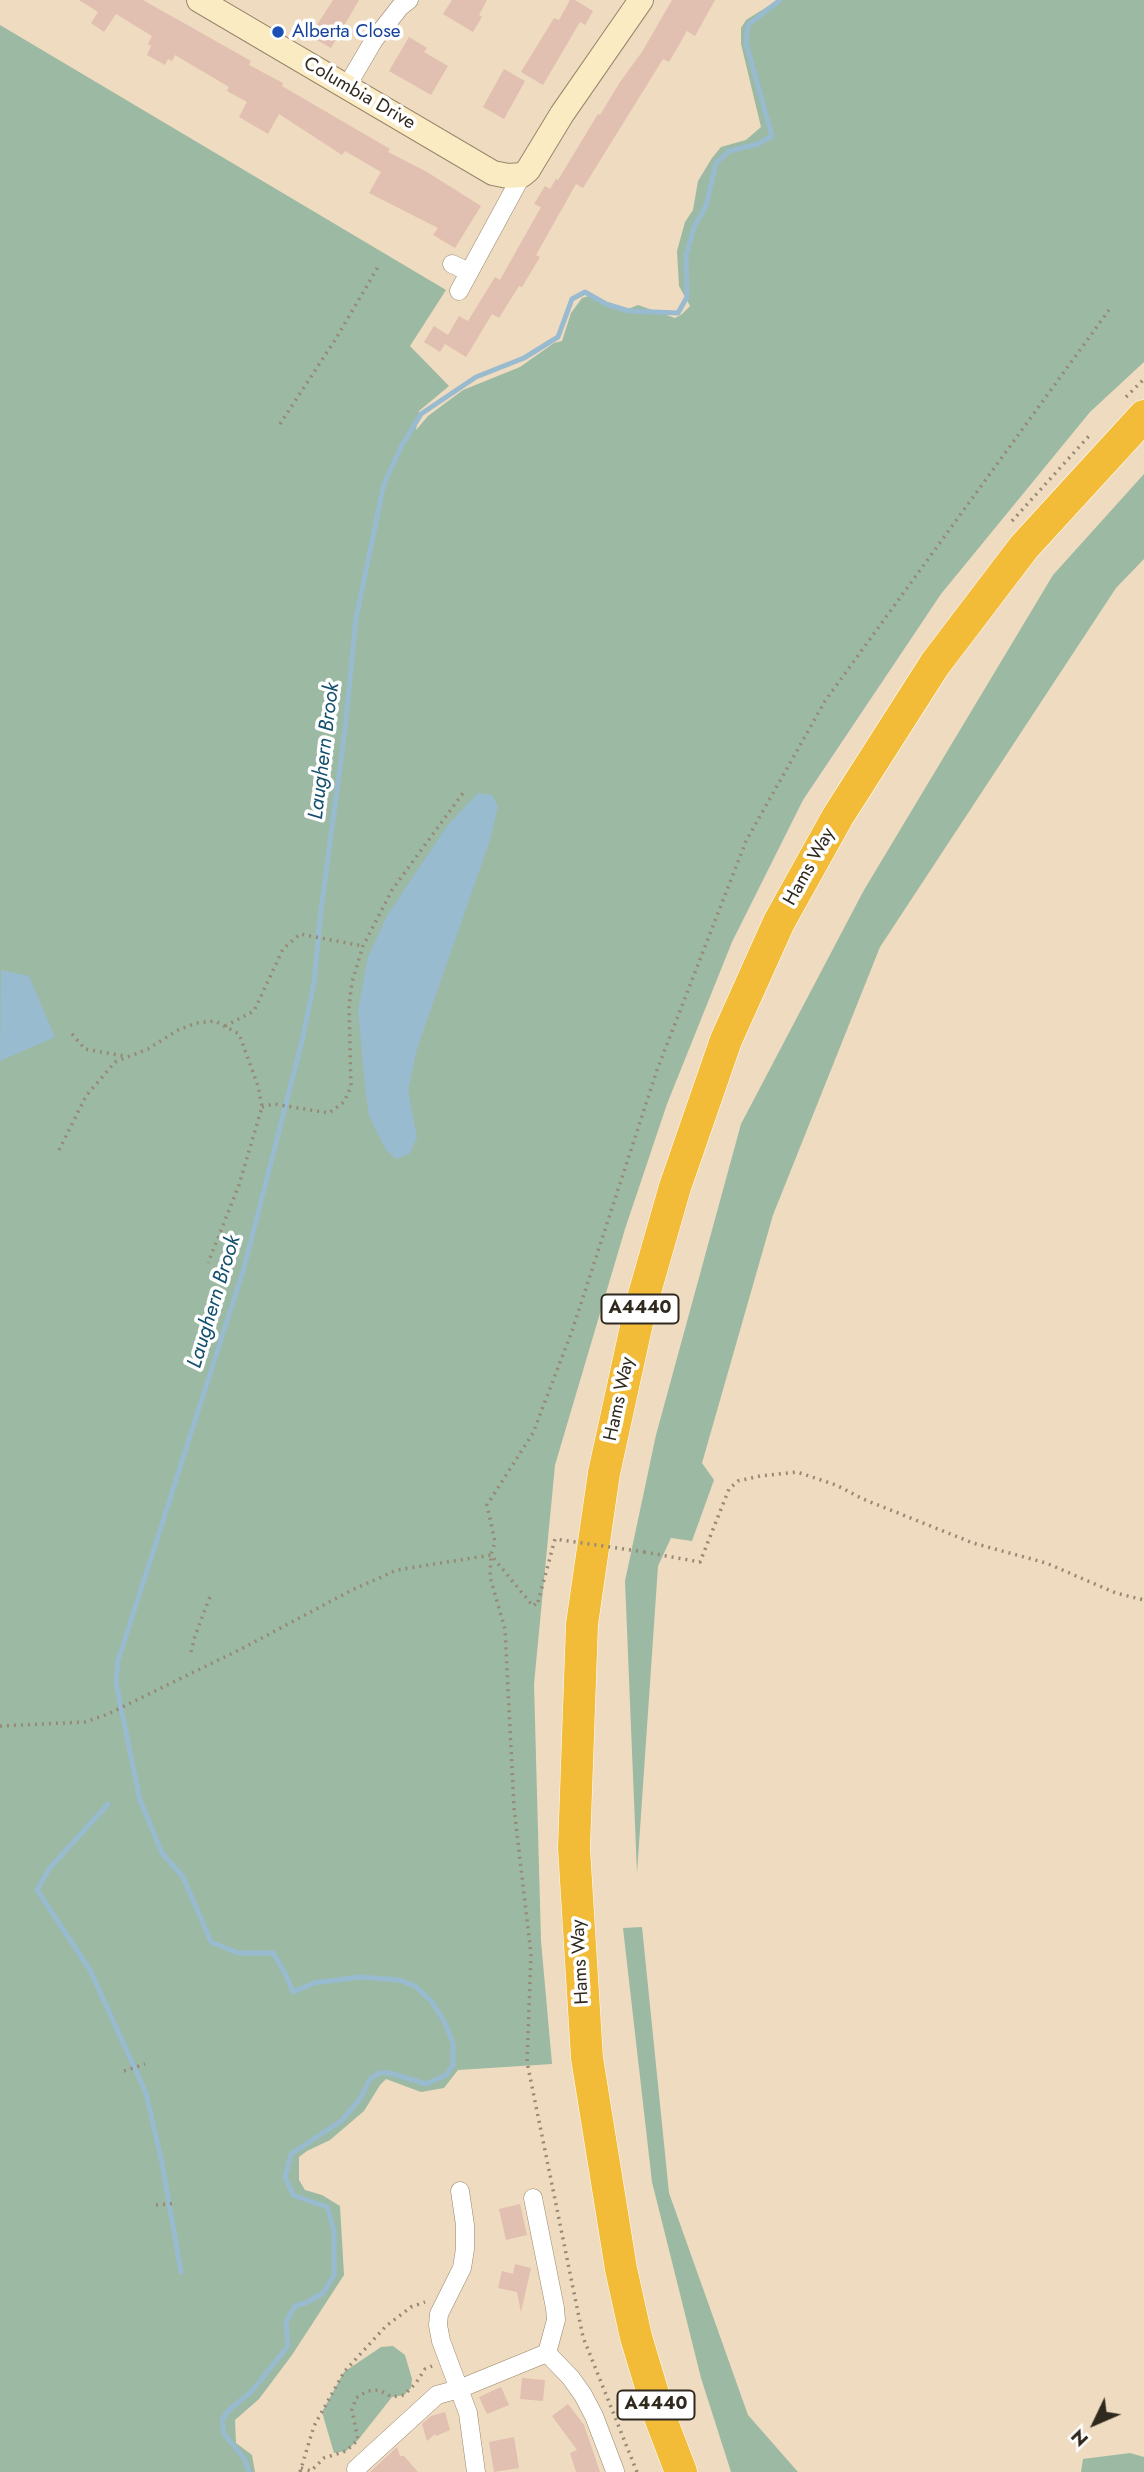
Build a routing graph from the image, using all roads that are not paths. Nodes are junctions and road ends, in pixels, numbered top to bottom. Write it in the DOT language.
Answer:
graph roads {
  1 [pos="199,0"];
  2 [pos="409,0"];
  3 [pos="641,0"];
  4 [pos="347,86"];
  5 [pos="522,175"];
  6 [pos="452,264"];
  7 [pos="469,272"];
  8 [pos="459,291"];
  9 [pos="1132,410"];
  10 [pos="460,2191"];
  11 [pos="533,2198"];
  12 [pos="547,2353"];
  13 [pos="458,2389"];
  14 [pos="356,2469"];
  15 [pos="615,2471"];
  16 [pos="476,2472"];
  17 [pos="681,2472"];
  1 -- 4 [label="street, Columbia Drive"];
  2 -- 4 [label="street"];
  3 -- 5 [label="street"];
  4 -- 5 [label="street, Columbia Drive"];
  5 -- 7 [label="street"];
  6 -- 7 [label="street"];
  7 -- 8 [label="street"];
  9 -- 17 [label="highway, Hams Way / A4440"];
  10 -- 13 [label="street"];
  11 -- 12 [label="street"];
  12 -- 13 [label="street"];
  12 -- 15 [label="street"];
  13 -- 14 [label="street"];
  13 -- 16 [label="street"];
}
